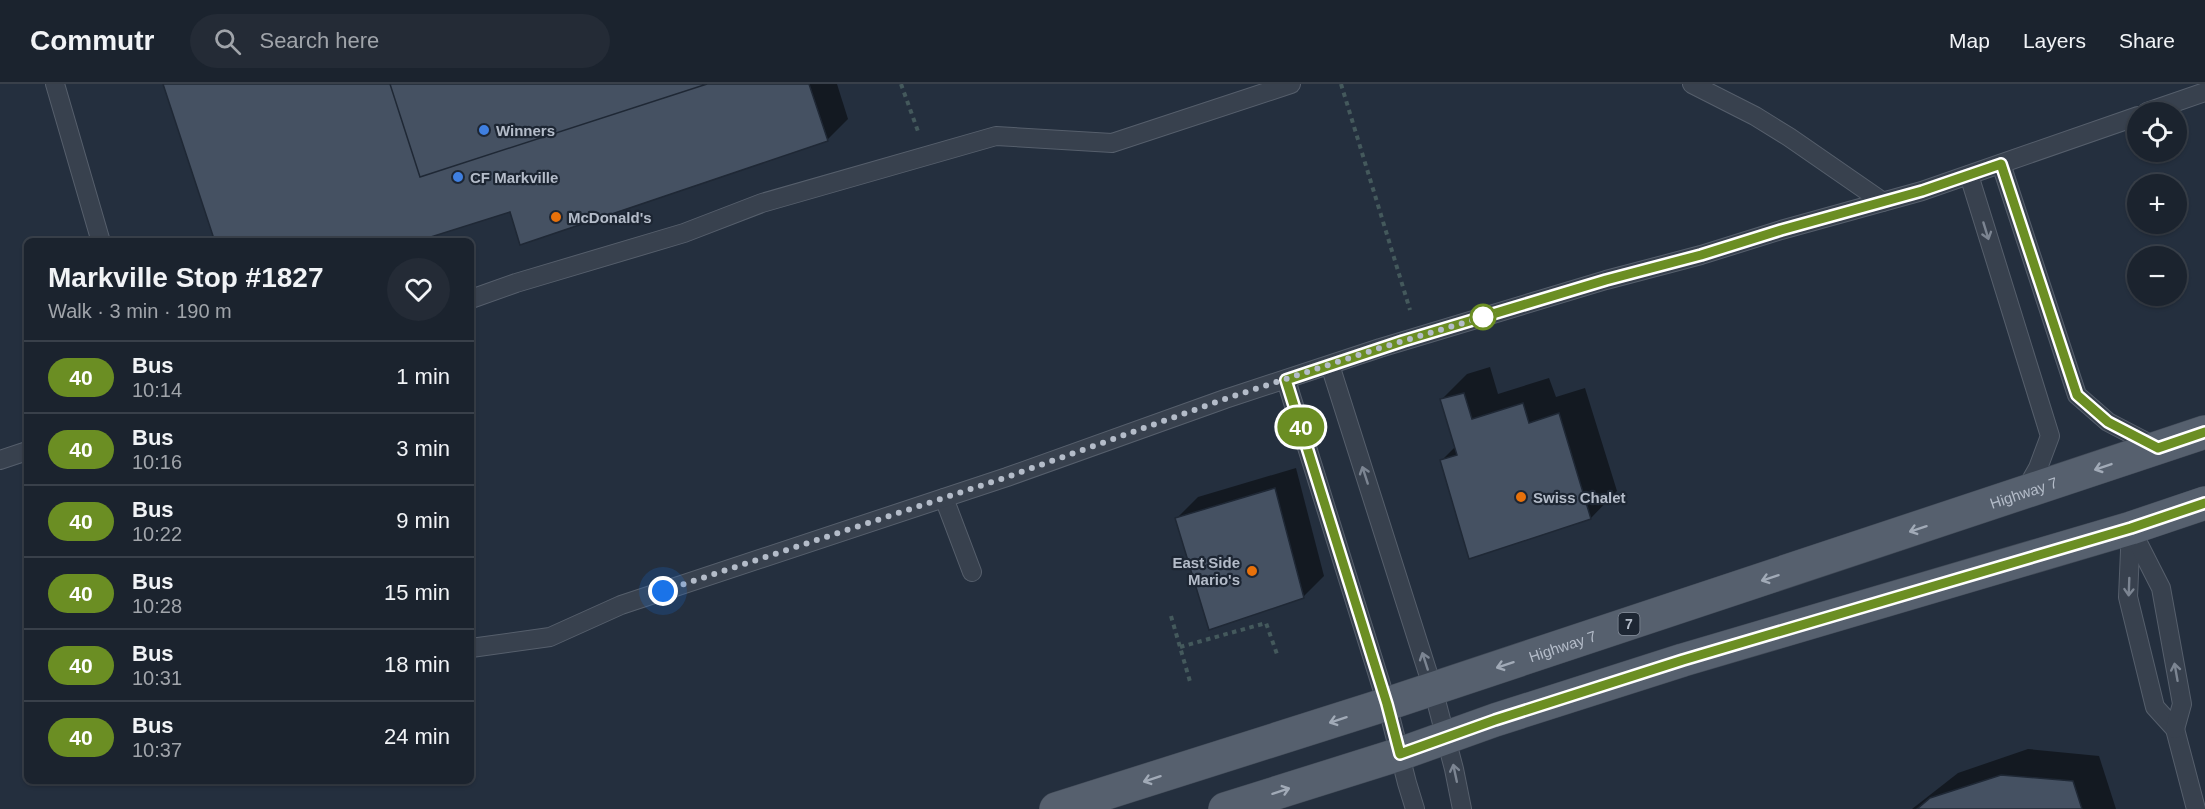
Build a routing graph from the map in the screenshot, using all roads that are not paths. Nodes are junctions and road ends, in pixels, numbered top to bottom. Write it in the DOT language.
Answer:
graph roads {
  1 [pos="55,84"];
  2 [pos="1291,84"];
  3 [pos="1692,84"];
  4 [pos="2205,92"];
  5 [pos="2176,102"];
  6 [pos="2127,120"];
  7 [pos="2001,164"];
  8 [pos="1969,175"];
  9 [pos="1883,202"];
  10 [pos="100,238"];
  11 [pos="474,298"];
  12 [pos="1330,365"];
  13 [pos="1286,380"];
  14 [pos="2205,432"];
  15 [pos="2158,448"];
  16 [pos="24,453"];
  17 [pos="0,460"];
  18 [pos="2023,494"];
  19 [pos="944,498"];
  20 [pos="2205,503"];
  21 [pos="2131,528"];
  22 [pos="972,572"];
  23 [pos="474,648"];
  24 [pos="1433,689"];
  25 [pos="1387,704"];
  26 [pos="2175,729"];
  27 [pos="1446,738"];
  28 [pos="1400,754"];
  29 [pos="1056,809"];
  30 [pos="1226,809"];
  31 [pos="1415,809"];
  32 [pos="1462,809"];
  33 [pos="2196,809"];
  1 -- 10 [label="lane"];
  2 -- 11 [label="lane"];
  3 -- 9 [label="lane"];
  4 -- 5 [label="lane"];
  6 -- 7 [label="lane"];
  7 -- 8 [label="lane"];
  7 -- 15 [label="lane"];
  8 -- 9 [label="lane"];
  8 -- 18 [label="lane, one-way"];
  9 -- 12 [label="lane"];
  12 -- 13 [label="lane"];
  24 -- 12 [label="lane, one-way"];
  13 -- 19 [label="lane"];
  13 -- 25 [label="lane"];
  14 -- 15 [label="main road, Highway 7 / 7"];
  15 -- 18 [label="main road, Highway 7 / 7, one-way"];
  16 -- 17 [label="lane"];
  18 -- 24 [label="main road, Highway 7 / 7, one-way"];
  19 -- 22 [label="lane"];
  19 -- 23 [label="lane"];
  20 -- 21 [label="main road"];
  26 -- 21 [label="lane, one-way"];
  21 -- 26 [label="lane, one-way"];
  21 -- 27 [label="main road"];
  24 -- 25 [label="main road, Highway 7 / 7"];
  24 -- 27 [label="lane"];
  25 -- 28 [label="lane"];
  25 -- 29 [label="main road, Highway 7 / 7, one-way"];
  26 -- 33 [label="lane"];
  27 -- 28 [label="main road"];
  32 -- 27 [label="lane, one-way"];
  30 -- 28 [label="main road, one-way"];
  28 -- 31 [label="lane"];
}
